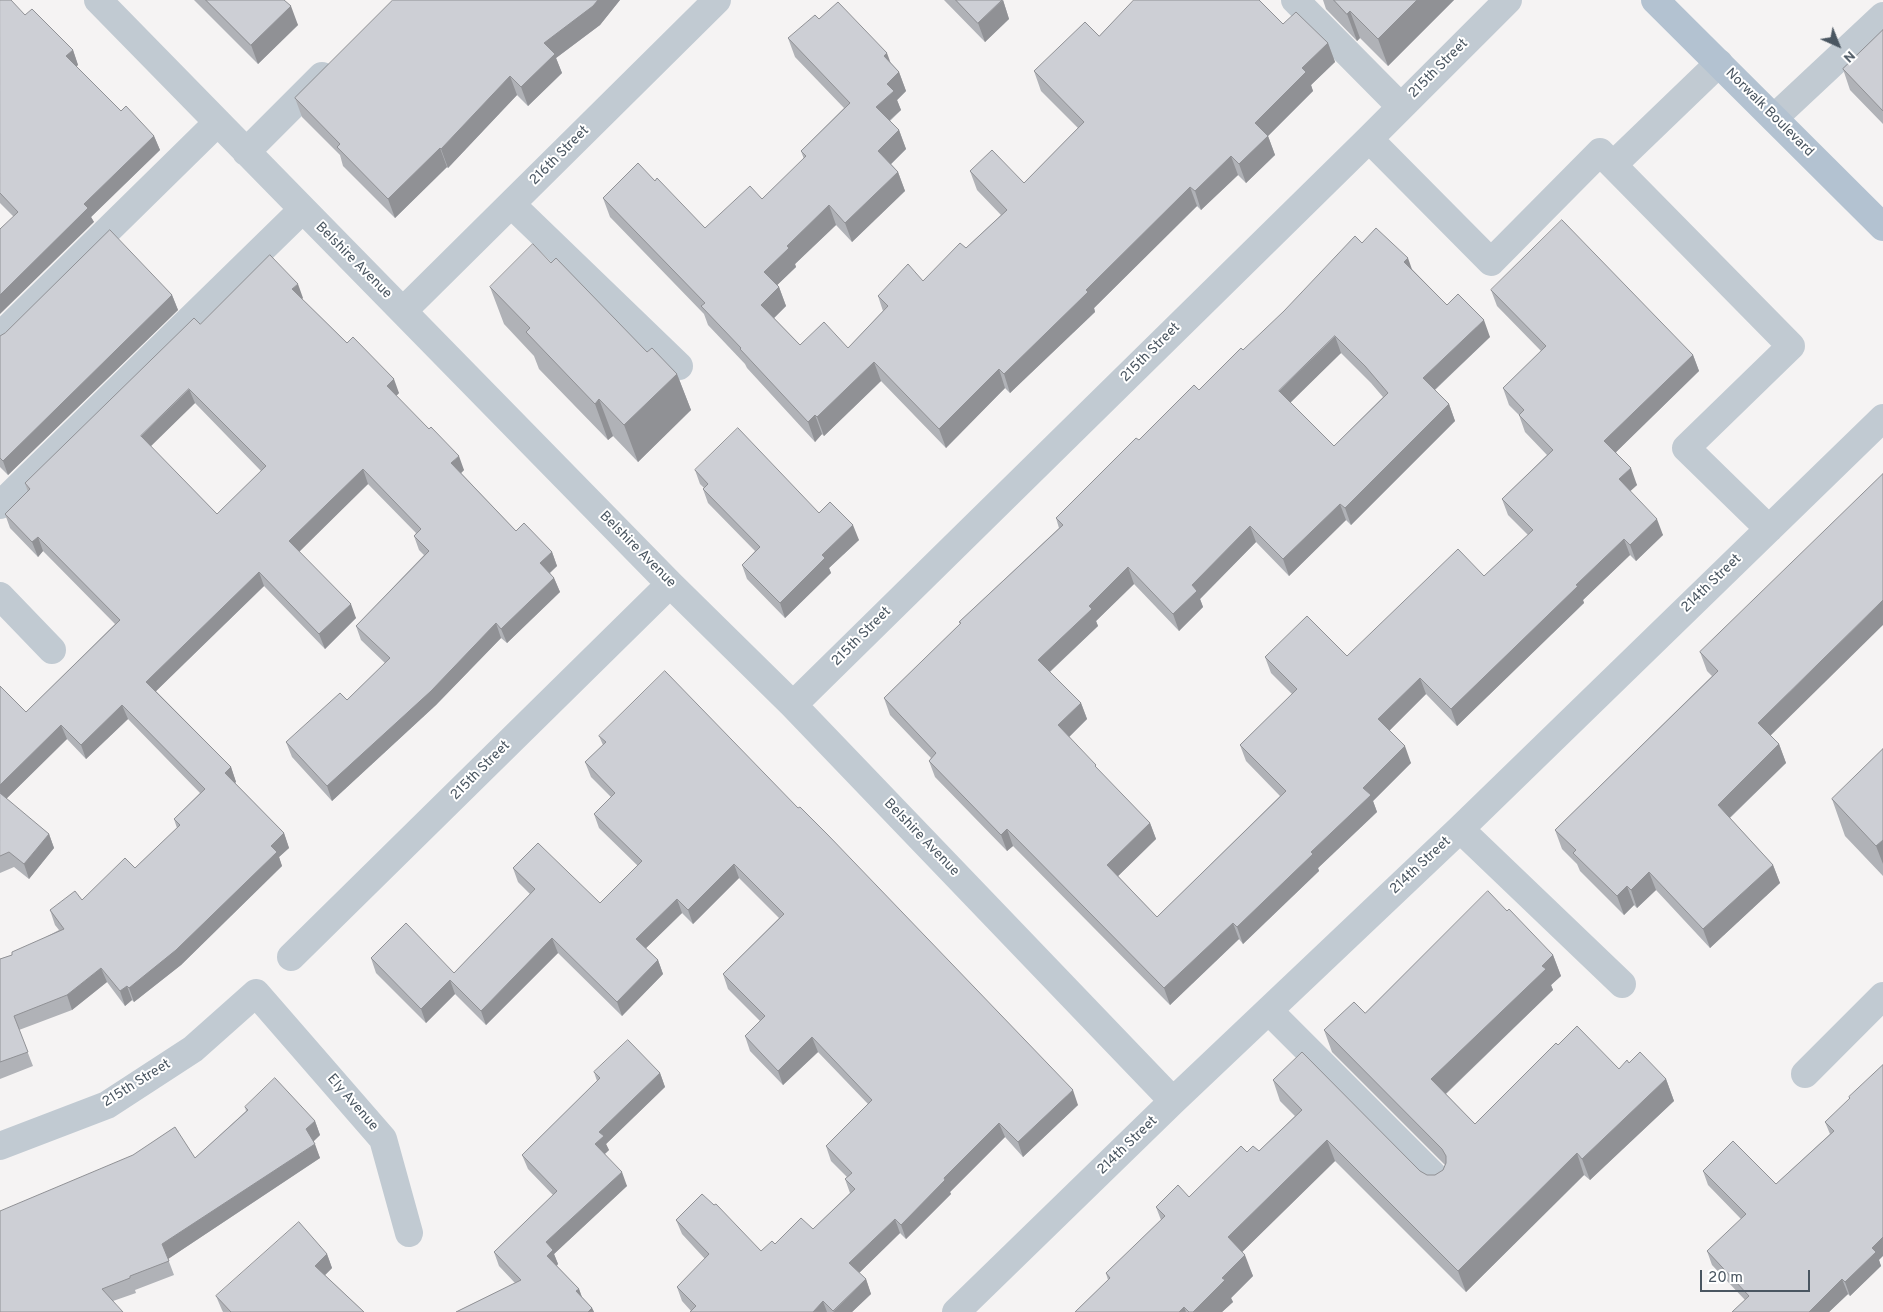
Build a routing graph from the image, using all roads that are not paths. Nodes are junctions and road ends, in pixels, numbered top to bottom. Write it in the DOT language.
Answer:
graph roads {
  1 [pos="98,0"];
  2 [pos="717,0"];
  3 [pos="1508,0"];
  4 [pos="1656,0"];
  5 [pos="1311,5"];
  6 [pos="1883,16"];
  7 [pos="342,55"];
  8 [pos="1719,63"];
  9 [pos="1401,107"];
  10 [pos="1774,118"];
  11 [pos="217,123"];
  12 [pos="1369,139"];
  13 [pos="246,152"];
  14 [pos="1613,165"];
  15 [pos="511,204"];
  16 [pos="302,210"];
  17 [pos="1883,227"];
  18 [pos="403,311"];
  19 [pos="0,336"];
  20 [pos="679,366"];
  21 [pos="1883,418"];
  22 [pos="0,505"];
  23 [pos="1769,529"];
  24 [pos="670,584"];
  25 [pos="0,596"];
  26 [pos="52,650"];
  27 [pos="793,705"];
  28 [pos="1460,829"];
  29 [pos="291,957"];
  30 [pos="1622,984"];
  31 [pos="256,993"];
  32 [pos="1883,996"];
  33 [pos="1269,1011"];
  34 [pos="1805,1074"];
  35 [pos="1173,1101"];
  36 [pos="0,1146"];
  37 [pos="1439,1181"];
  38 [pos="409,1233"];
  39 [pos="956,1312"];
  1 -- 11 [label="street, Belshire Avenue"];
  2 -- 15 [label="street, 216th Street"];
  3 -- 9 [label="street, 215th Street"];
  4 -- 8 [label="main road, Norwalk Boulevard"];
  5 -- 9 [label="street"];
  6 -- 10 [label="street"];
  7 -- 13 [label="street"];
  8 -- 10 [label="main road, Norwalk Boulevard"];
  8 -- 14 [label="street"];
  9 -- 12 [label="street, 215th Street"];
  10 -- 17 [label="main road, Norwalk Boulevard"];
  11 -- 13 [label="street, Belshire Avenue"];
  11 -- 19 [label="street"];
  12 -- 14 [label="street"];
  12 -- 27 [label="street, 215th Street"];
  13 -- 16 [label="street, Belshire Avenue"];
  14 -- 23 [label="street"];
  15 -- 18 [label="street, 216th Street"];
  15 -- 20 [label="street"];
  16 -- 18 [label="street, Belshire Avenue"];
  16 -- 22 [label="street"];
  18 -- 24 [label="street, Belshire Avenue"];
  21 -- 23 [label="street, 214th Street"];
  23 -- 28 [label="street, 214th Street"];
  24 -- 27 [label="street, Belshire Avenue"];
  24 -- 29 [label="street, 215th Street"];
  25 -- 26 [label="street"];
  27 -- 35 [label="street, Belshire Avenue"];
  28 -- 30 [label="street"];
  28 -- 33 [label="street, 214th Street"];
  31 -- 36 [label="street, 215th Street"];
  31 -- 38 [label="street, Ely Avenue"];
  32 -- 34 [label="street"];
  33 -- 35 [label="street, 214th Street"];
  33 -- 37 [label="street"];
  35 -- 39 [label="street, 214th Street"];
}
